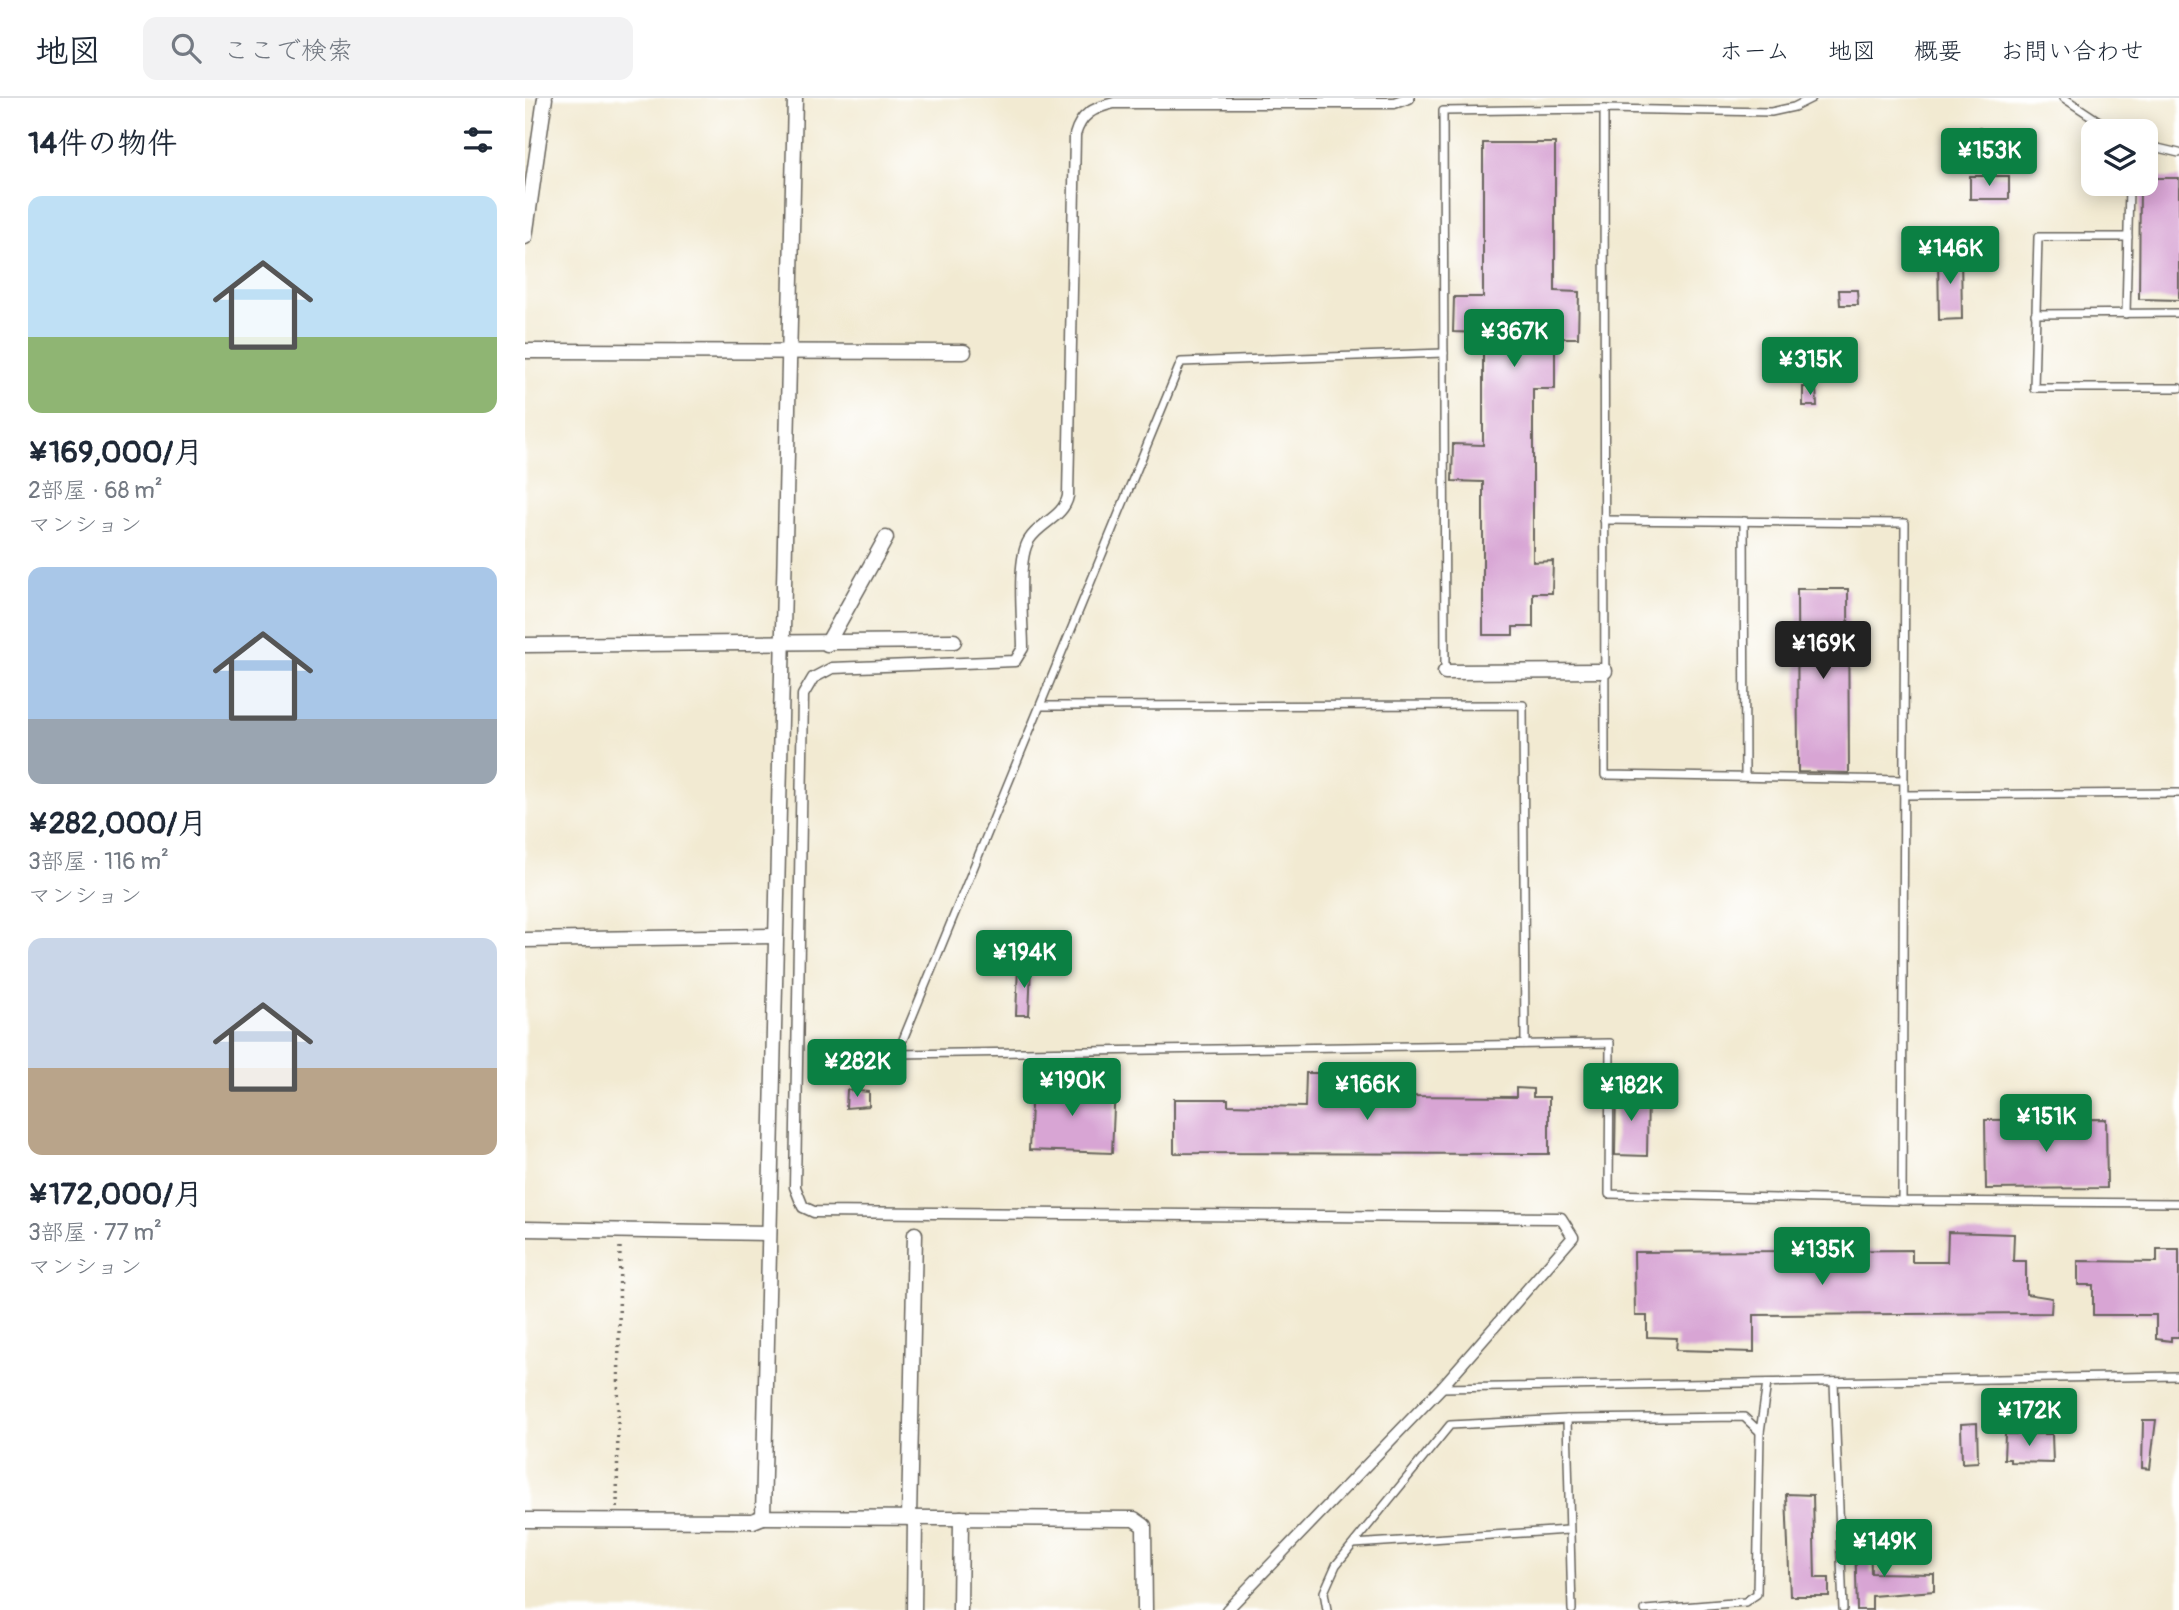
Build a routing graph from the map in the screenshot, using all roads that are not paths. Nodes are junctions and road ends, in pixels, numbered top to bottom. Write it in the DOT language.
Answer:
graph roads {
  1 [pos="545,98"];
  2 [pos="795,98"];
  3 [pos="1409,98"];
  4 [pos="1812,98"];
  5 [pos="2064,98"];
  6 [pos="1604,109"];
  7 [pos="2096,119"];
  8 [pos="2158,148"];
  9 [pos="2179,153"];
  10 [pos="2129,196"];
  11 [pos="525,237"];
  12 [pos="2128,237"];
  13 [pos="2179,313"];
  14 [pos="2035,314"];
  15 [pos="2126,314"];
  16 [pos="525,351"];
  17 [pos="789,351"];
  18 [pos="964,352"];
  19 [pos="1444,353"];
  20 [pos="2179,388"];
  21 [pos="1604,520"];
  22 [pos="1744,521"];
  23 [pos="886,538"];
  24 [pos="954,641"];
  25 [pos="827,644"];
  26 [pos="525,645"];
  27 [pos="782,645"];
  28 [pos="1605,671"];
  29 [pos="1445,672"];
  30 [pos="1041,706"];
  31 [pos="1745,777"];
  32 [pos="1904,780"];
  33 [pos="2179,793"];
  34 [pos="1904,795"];
  35 [pos="776,936"];
  36 [pos="525,940"];
  37 [pos="1525,1044"];
  38 [pos="1902,1201"];
  39 [pos="2179,1203"];
  40 [pos="525,1229"];
  41 [pos="769,1233"];
  42 [pos="915,1234"];
  43 [pos="2179,1376"];
  44 [pos="1834,1381"];
  45 [pos="1767,1382"];
  46 [pos="1441,1388"];
  47 [pos="1567,1419"];
  48 [pos="1760,1432"];
  49 [pos="763,1517"];
  50 [pos="912,1518"];
  51 [pos="961,1518"];
  52 [pos="525,1520"];
  53 [pos="1568,1530"];
  54 [pos="1354,1544"];
  55 [pos="1843,1609"];
  56 [pos="914,1610"];
  57 [pos="960,1610"];
  58 [pos="1145,1610"];
  59 [pos="1227,1610"];
  60 [pos="1327,1610"];
  61 [pos="1571,1610"];
  62 [pos="1644,1610"];
  1 -- 11 [label="street"];
  2 -- 17 [label="street"];
  3 -- 46 [label="street"];
  4 -- 6 [label="lane"];
  5 -- 7 [label="lane"];
  6 -- 19 [label="lane"];
  6 -- 21 [label="lane"];
  8 -- 9 [label="lane"];
  10 -- 12 [label="lane"];
  12 -- 14 [label="lane"];
  12 -- 15 [label="lane"];
  13 -- 15 [label="lane"];
  14 -- 15 [label="lane"];
  14 -- 20 [label="lane"];
  16 -- 17 [label="street"];
  17 -- 18 [label="street"];
  17 -- 27 [label="street"];
  19 -- 29 [label="lane"];
  19 -- 30 [label="lane"];
  21 -- 22 [label="lane"];
  21 -- 28 [label="lane"];
  22 -- 31 [label="lane"];
  22 -- 32 [label="lane"];
  23 -- 25 [label="street"];
  24 -- 25 [label="street"];
  25 -- 27 [label="street"];
  26 -- 27 [label="street"];
  27 -- 35 [label="street"];
  28 -- 29 [label="street"];
  28 -- 31 [label="lane"];
  30 -- 37 [label="lane"];
  30 -- 37 [label="lane"];
  31 -- 32 [label="lane"];
  32 -- 34 [label="lane"];
  33 -- 34 [label="lane"];
  34 -- 38 [label="lane"];
  35 -- 36 [label="street"];
  35 -- 41 [label="street"];
  37 -- 38 [label="lane"];
  38 -- 39 [label="lane"];
  40 -- 41 [label="street"];
  41 -- 49 [label="street"];
  42 -- 50 [label="street"];
  43 -- 44 [label="lane"];
  44 -- 45 [label="lane"];
  44 -- 55 [label="lane"];
  45 -- 46 [label="lane"];
  45 -- 48 [label="lane"];
  46 -- 59 [label="street"];
  47 -- 48 [label="lane"];
  47 -- 53 [label="lane"];
  47 -- 54 [label="lane"];
  48 -- 62 [label="lane"];
  49 -- 50 [label="street"];
  49 -- 52 [label="street"];
  50 -- 51 [label="street"];
  50 -- 56 [label="street"];
  51 -- 57 [label="street"];
  51 -- 58 [label="street"];
  53 -- 54 [label="lane"];
  53 -- 61 [label="lane"];
  54 -- 60 [label="lane"];
}
